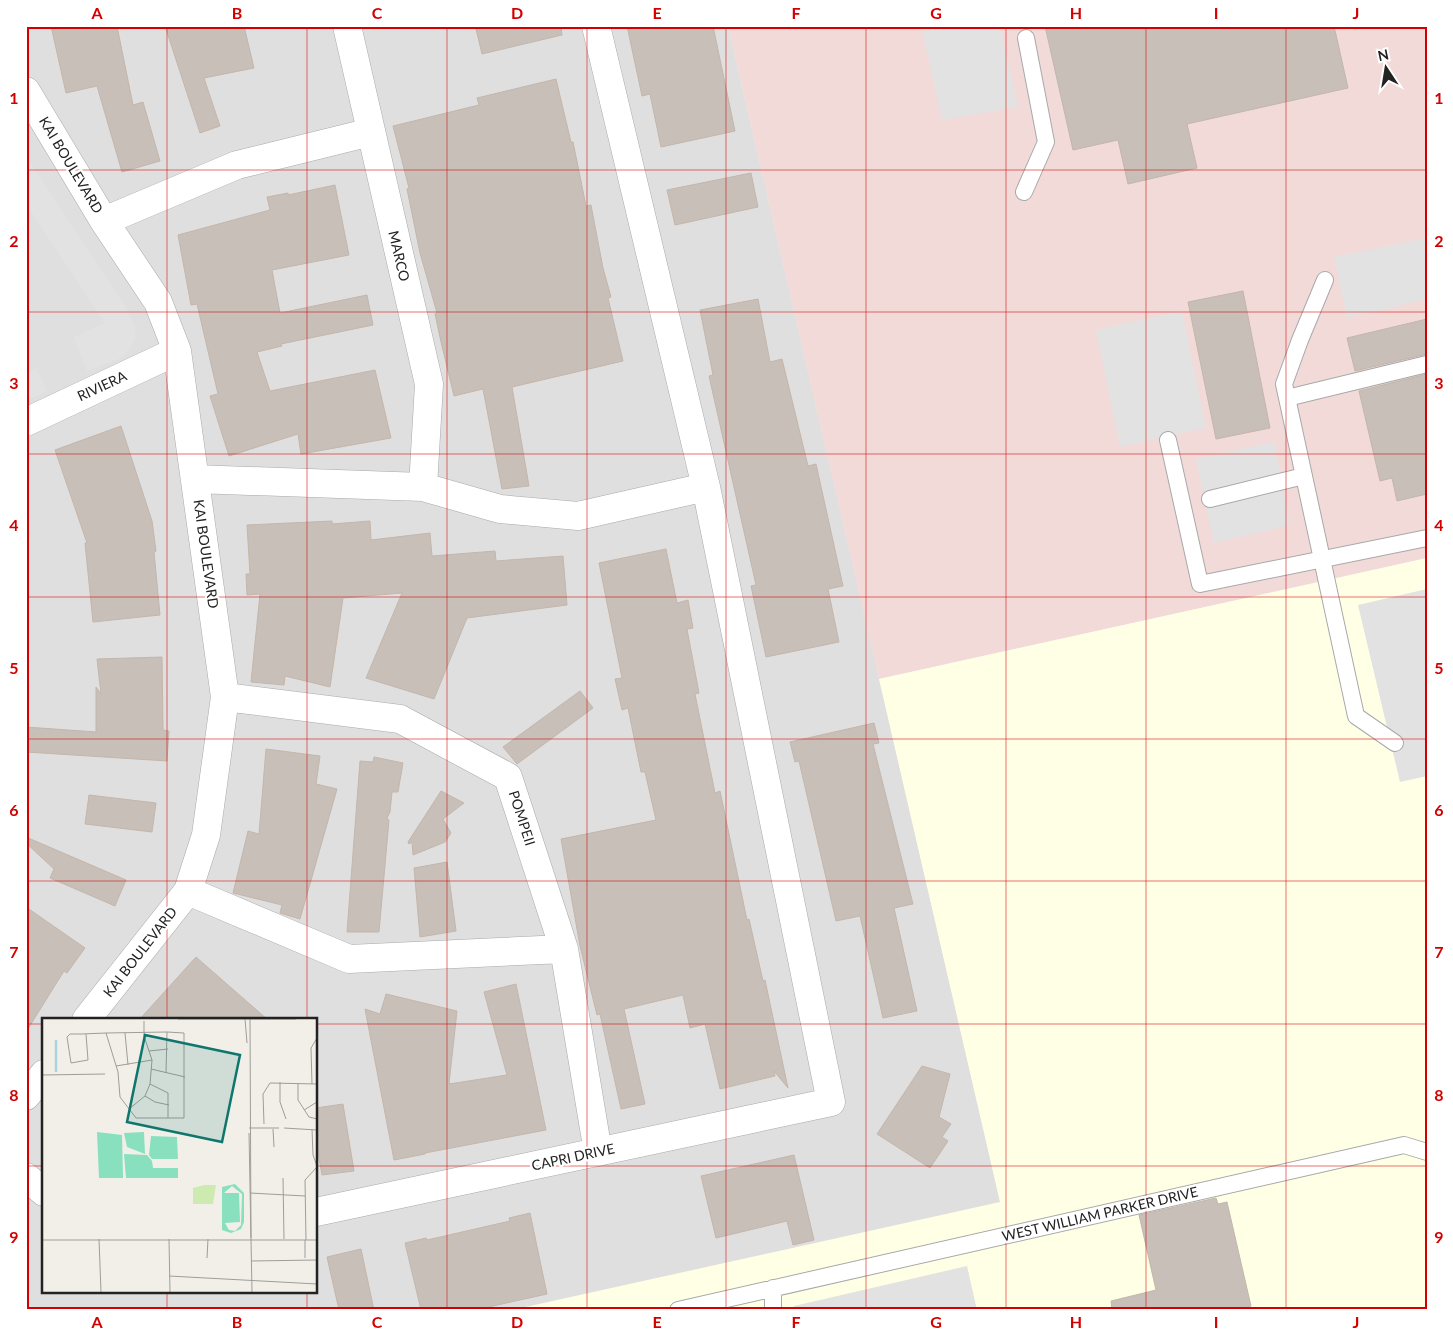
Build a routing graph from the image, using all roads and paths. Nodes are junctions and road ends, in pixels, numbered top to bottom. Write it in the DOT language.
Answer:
graph roads {
  1 [pos="347,26"];
  2 [pos="596,26"];
  3 [pos="1026,38"];
  4 [pos="26,91"];
  5 [pos="371,132"];
  6 [pos="1024,192"];
  7 [pos="104,221"];
  8 [pos="1325,280"];
  9 [pos="177,351"];
  10 [pos="1427,364"];
  11 [pos="1287,398"];
  12 [pos="26,422"];
  13 [pos="1168,440"];
  14 [pos="1304,476"];
  15 [pos="195,479"];
  16 [pos="706,487"];
  17 [pos="423,488"];
  18 [pos="1210,499"];
  19 [pos="1427,538"];
  20 [pos="1322,559"];
  21 [pos="225,697"];
  22 [pos="1395,743"];
  23 [pos="188,891"];
  24 [pos="564,949"];
  25 [pos="88,1018"];
  26 [pos="42,1076"];
  27 [pos="26,1096"];
  28 [pos="598,1152"];
  29 [pos="1427,1152"];
  30 [pos="26,1177"];
  31 [pos="42,1190"];
  32 [pos="318,1212"];
  33 [pos="773,1288"];
  34 [pos="678,1310"];
  35 [pos="774,1310"];
  1 -- 5 [label="street, MARCO"];
  2 -- 16 [label="street"];
  3 -- 6 [label="lane"];
  4 -- 7 [label="street, KAI BOULEVARD"];
  5 -- 7 [label="street"];
  5 -- 17 [label="street, MARCO"];
  7 -- 9 [label="street, KAI BOULEVARD"];
  8 -- 11 [label="lane"];
  9 -- 12 [label="street, RIVIERA"];
  9 -- 15 [label="street, KAI BOULEVARD"];
  10 -- 11 [label="lane"];
  11 -- 14 [label="lane"];
  13 -- 20 [label="lane"];
  14 -- 18 [label="lane"];
  14 -- 20 [label="lane"];
  15 -- 17 [label="street"];
  15 -- 21 [label="street, KAI BOULEVARD"];
  16 -- 17 [label="street"];
  16 -- 28 [label="street, CAPRI DRIVE"];
  19 -- 20 [label="lane"];
  20 -- 22 [label="lane"];
  21 -- 23 [label="street, KAI BOULEVARD"];
  21 -- 24 [label="street, POMPEII"];
  23 -- 24 [label="street"];
  23 -- 25 [label="street, KAI BOULEVARD"];
  24 -- 28 [label="street, POMPEII"];
  26 -- 27 [label="street"];
  28 -- 32 [label="street, CAPRI DRIVE"];
  29 -- 33 [label="lane, WEST WILLIAM PARKER DRIVE"];
  30 -- 31 [label="street"];
  33 -- 34 [label="lane, WEST WILLIAM PARKER DRIVE"];
  33 -- 35 [label="lane"];
}
